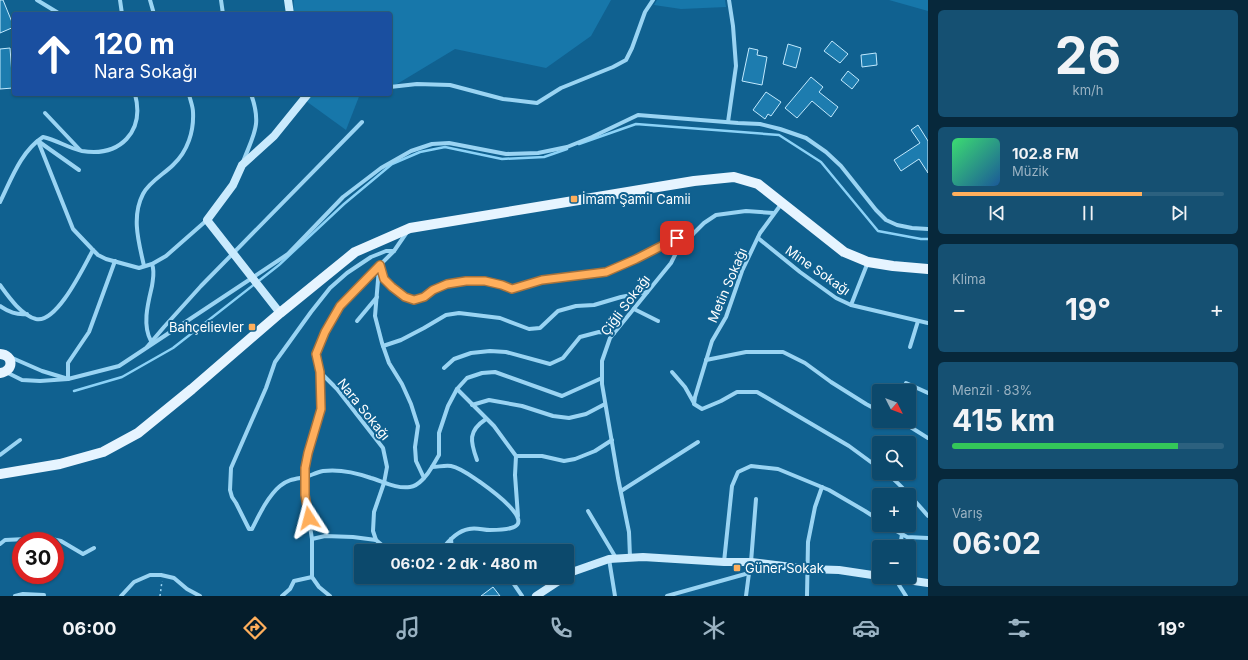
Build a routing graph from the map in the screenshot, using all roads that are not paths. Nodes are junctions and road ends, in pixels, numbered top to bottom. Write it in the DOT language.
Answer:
graph roads {
  1 [pos="37,0"];
  2 [pos="120,0"];
  3 [pos="150,0"];
  4 [pos="221,0"];
  5 [pos="288,0"];
  6 [pos="653,0"];
  7 [pos="729,0"];
  8 [pos="57,12"];
  9 [pos="122,12"];
  10 [pos="153,12"];
  11 [pos="223,12"];
  12 [pos="290,12"];
  13 [pos="392,87"];
  14 [pos="135,96"];
  15 [pos="190,96"];
  16 [pos="252,96"];
  17 [pos="306,96"];
  18 [pos="45,113"];
  19 [pos="362,122"];
  20 [pos="728,122"];
  21 [pos="38,141"];
  22 [pos="80,150"];
  23 [pos="242,165"];
  24 [pos="79,170"];
  25 [pos="0,202"];
  26 [pos="782,203"];
  27 [pos="773,213"];
  28 [pos="207,220"];
  29 [pos="410,228"];
  30 [pos="928,229"];
  31 [pos="694,234"];
  32 [pos="758,238"];
  33 [pos="92,250"];
  34 [pos="394,251"];
  35 [pos="233,254"];
  36 [pos="115,261"];
  37 [pos="868,262"];
  38 [pos="152,264"];
  39 [pos="380,265"];
  40 [pos="144,266"];
  41 [pos="928,269"];
  42 [pos="255,282"];
  43 [pos="0,285"];
  44 [pos="648,292"];
  45 [pos="377,297"];
  46 [pos="851,305"];
  47 [pos="0,306"];
  48 [pos="634,309"];
  49 [pos="280,313"];
  50 [pos="27,314"];
  51 [pos="357,321"];
  52 [pos="658,321"];
  53 [pos="918,321"];
  54 [pos="928,323"];
  55 [pos="614,333"];
  56 [pos="151,341"];
  57 [pos="383,346"];
  58 [pos="910,347"];
  59 [pos="145,350"];
  60 [pos="2,354"];
  61 [pos="706,360"];
  62 [pos="444,368"];
  63 [pos="2,372"];
  64 [pos="320,372"];
  65 [pos="672,372"];
  66 [pos="602,378"];
  67 [pos="68,379"];
  68 [pos="906,382"];
  69 [pos="0,384"];
  70 [pos="457,389"];
  71 [pos="928,393"];
  72 [pos="605,404"];
  73 [pos="694,404"];
  74 [pos="472,405"];
  75 [pos="872,407"];
  76 [pos="486,418"];
  77 [pos="912,428"];
  78 [pos="928,438"];
  79 [pos="20,440"];
  80 [pos="612,440"];
  81 [pos="698,442"];
  82 [pos="0,455"];
  83 [pos="516,456"];
  84 [pos="477,460"];
  85 [pos="872,463"];
  86 [pos="432,467"];
  87 [pos="0,474"];
  88 [pos="305,477"];
  89 [pos="424,478"];
  90 [pos="896,480"];
  91 [pos="384,483"];
  92 [pos="822,487"];
  93 [pos="621,491"];
  94 [pos="756,499"];
  95 [pos="588,511"];
  96 [pos="872,515"];
  97 [pos="518,516"];
  98 [pos="928,516"];
  99 [pos="898,532"];
  100 [pos="902,534"];
  101 [pos="928,538"];
  102 [pos="312,539"];
  103 [pos="451,539"];
  104 [pos="376,540"];
  105 [pos="901,540"];
  106 [pos="0,544"];
  107 [pos="381,544"];
  108 [pos="447,544"];
  109 [pos="451,544"];
  110 [pos="94,548"];
  111 [pos="630,557"];
  112 [pos="613,558"];
  113 [pos="724,562"];
  114 [pos="751,562"];
  115 [pos="808,569"];
  116 [pos="574,571"];
  117 [pos="749,573"];
  118 [pos="872,575"];
  119 [pos="312,577"];
  120 [pos="916,581"];
  121 [pos="928,583"];
  122 [pos="514,584"];
  123 [pos="554,584"];
  124 [pos="898,584"];
  125 [pos="44,595"];
  126 [pos="15,596"];
  127 [pos="121,596"];
  128 [pos="200,596"];
  129 [pos="282,596"];
  130 [pos="330,596"];
  131 [pos="522,596"];
  132 [pos="536,596"];
  133 [pos="615,596"];
  134 [pos="666,596"];
  135 [pos="746,596"];
  136 [pos="807,596"];
  137 [pos="906,596"];
  1 -- 8 [label="street"];
  2 -- 9 [label="street"];
  3 -- 10 [label="street"];
  4 -- 11 [label="street"];
  5 -- 12 [label="street"];
  6 -- 13 [label="street"];
  7 -- 20 [label="street"];
  14 -- 22 [label="street"];
  15 -- 40 [label="street"];
  16 -- 23 [label="street"];
  17 -- 23 [label="street"];
  18 -- 22 [label="street"];
  19 -- 35 [label="street"];
  20 -- 30 [label="street"];
  20 -- 42 [label="street"];
  21 -- 22 [label="street"];
  21 -- 24 [label="street"];
  21 -- 25 [label="street"];
  21 -- 33 [label="street"];
  23 -- 28 [label="street"];
  26 -- 27 [label="street, Metin Sokağı"];
  26 -- 29 [label="main road"];
  26 -- 37 [label="main road"];
  27 -- 31 [label="street, Çiğli Sokağı"];
  27 -- 32 [label="street, Metin Sokağı"];
  28 -- 35 [label="street"];
  28 -- 38 [label="street"];
  29 -- 34 [label="street"];
  29 -- 49 [label="main road"];
  31 -- 39 [label="street"];
  31 -- 44 [label="street, Çiğli Sokağı"];
  32 -- 46 [label="street, Mine Sokağı"];
  32 -- 61 [label="street, Metin Sokağı"];
  33 -- 36 [label="street"];
  33 -- 50 [label="street"];
  34 -- 39 [label="street"];
  34 -- 88 [label="street"];
  35 -- 42 [label="street"];
  35 -- 56 [label="street"];
  36 -- 40 [label="street"];
  36 -- 67 [label="street"];
  37 -- 41 [label="main road"];
  37 -- 46 [label="street"];
  38 -- 40 [label="street"];
  38 -- 56 [label="street"];
  39 -- 45 [label="street"];
  39 -- 64 [label="street"];
  42 -- 49 [label="street"];
  42 -- 59 [label="street"];
  43 -- 50 [label="street"];
  44 -- 48 [label="street, Çiğli Sokağı"];
  44 -- 57 [label="street"];
  45 -- 51 [label="street"];
  45 -- 57 [label="street"];
  46 -- 53 [label="street, Mine Sokağı"];
  47 -- 50 [label="street"];
  48 -- 52 [label="street"];
  48 -- 55 [label="street, Çiğli Sokağı"];
  49 -- 87 [label="main road"];
  53 -- 54 [label="street, Mine Sokağı"];
  53 -- 58 [label="street"];
  55 -- 62 [label="street"];
  55 -- 66 [label="street, Çiğli Sokağı"];
  56 -- 59 [label="street"];
  57 -- 89 [label="street"];
  59 -- 67 [label="street"];
  60 -- 63 [label="main road"];
  60 -- 67 [label="street"];
  61 -- 73 [label="street, Metin Sokağı"];
  61 -- 75 [label="street"];
  63 -- 67 [label="street"];
  63 -- 69 [label="main road"];
  64 -- 88 [label="street"];
  64 -- 91 [label="street, Nara Sokağı"];
  65 -- 73 [label="street"];
  66 -- 70 [label="street"];
  66 -- 72 [label="street, Çiğli Sokağı"];
  68 -- 71 [label="street"];
  70 -- 74 [label="street"];
  70 -- 86 [label="street"];
  72 -- 74 [label="street"];
  72 -- 80 [label="street, Çiğli Sokağı"];
  73 -- 85 [label="street"];
  74 -- 76 [label="street"];
  76 -- 83 [label="street"];
  76 -- 84 [label="street"];
  77 -- 78 [label="street"];
  79 -- 82 [label="street"];
  80 -- 83 [label="street"];
  80 -- 93 [label="street, Çiğli Sokağı"];
  81 -- 93 [label="street"];
  83 -- 97 [label="street"];
  86 -- 89 [label="street"];
  86 -- 97 [label="street"];
  88 -- 91 [label="street"];
  88 -- 102 [label="street"];
  89 -- 91 [label="street"];
  90 -- 98 [label="street"];
  91 -- 104 [label="street, Nara Sokağı"];
  92 -- 96 [label="street"];
  92 -- 113 [label="street"];
  92 -- 115 [label="street"];
  93 -- 111 [label="street, Çiğli Sokağı"];
  94 -- 114 [label="street"];
  95 -- 112 [label="street"];
  97 -- 103 [label="street"];
  99 -- 100 [label="street"];
  100 -- 101 [label="street"];
  100 -- 105 [label="street"];
  102 -- 104 [label="street"];
  102 -- 119 [label="street"];
  103 -- 108 [label="street"];
  103 -- 109 [label="street"];
  104 -- 107 [label="street"];
  106 -- 110 [label="street"];
  111 -- 112 [label="street"];
  111 -- 113 [label="street"];
  112 -- 116 [label="street"];
  112 -- 133 [label="street"];
  113 -- 114 [label="street"];
  114 -- 115 [label="street"];
  114 -- 117 [label="street"];
  115 -- 118 [label="street"];
  115 -- 136 [label="street"];
  117 -- 134 [label="street"];
  117 -- 135 [label="street"];
  119 -- 129 [label="street"];
  119 -- 130 [label="street"];
  120 -- 121 [label="street"];
  122 -- 131 [label="street"];
  123 -- 132 [label="street"];
  124 -- 137 [label="street"];
  125 -- 126 [label="street"];
  127 -- 128 [label="street"];
}
